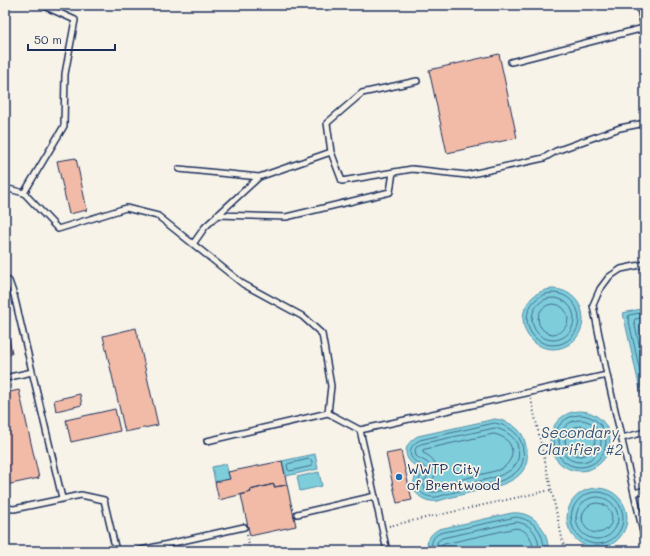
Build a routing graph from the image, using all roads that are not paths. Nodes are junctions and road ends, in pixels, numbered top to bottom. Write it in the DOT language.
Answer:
graph roads {
  1 [pos="42,5"];
  2 [pos="639,5"];
  3 [pos="645,30"];
  4 [pos="511,62"];
  5 [pos="417,81"];
  6 [pos="645,123"];
  7 [pos="331,152"];
  8 [pos="180,169"];
  9 [pos="393,172"];
  10 [pos="259,177"];
  11 [pos="5,188"];
  12 [pos="24,193"];
  13 [pos="217,215"];
  14 [pos="193,244"];
  15 [pos="645,264"];
  16 [pos="5,279"];
  17 [pos="32,372"];
  18 [pos="607,375"];
  19 [pos="5,378"];
  20 [pos="328,413"];
  21 [pos="360,430"];
  22 [pos="645,432"];
  23 [pos="622,438"];
  24 [pos="207,441"];
  25 [pos="645,490"];
  26 [pos="634,493"];
  27 [pos="375,496"];
  28 [pos="62,498"];
  29 [pos="5,508"];
  30 [pos="297,514"];
  31 [pos="244,526"];
  32 [pos="645,541"];
  33 [pos="116,551"];
  34 [pos="136,551"];
  35 [pos="387,551"];
  1 -- 12 [label="lane"];
  2 -- 3 [label="lane"];
  3 -- 4 [label="lane"];
  5 -- 7 [label="lane"];
  6 -- 9 [label="lane"];
  7 -- 9 [label="lane"];
  7 -- 10 [label="lane"];
  8 -- 10 [label="lane"];
  9 -- 13 [label="lane"];
  10 -- 13 [label="lane"];
  11 -- 12 [label="lane"];
  12 -- 14 [label="lane"];
  13 -- 14 [label="lane"];
  14 -- 20 [label="lane"];
  15 -- 18 [label="lane"];
  16 -- 17 [label="lane"];
  17 -- 19 [label="lane"];
  17 -- 28 [label="lane"];
  18 -- 21 [label="lane"];
  18 -- 23 [label="lane"];
  20 -- 21 [label="lane"];
  20 -- 24 [label="lane"];
  21 -- 27 [label="lane"];
  22 -- 23 [label="lane"];
  23 -- 26 [label="lane"];
  25 -- 26 [label="lane"];
  26 -- 32 [label="lane"];
  27 -- 30 [label="lane"];
  27 -- 35 [label="lane"];
  28 -- 29 [label="lane"];
  28 -- 33 [label="lane"];
  31 -- 34 [label="lane"];
}
